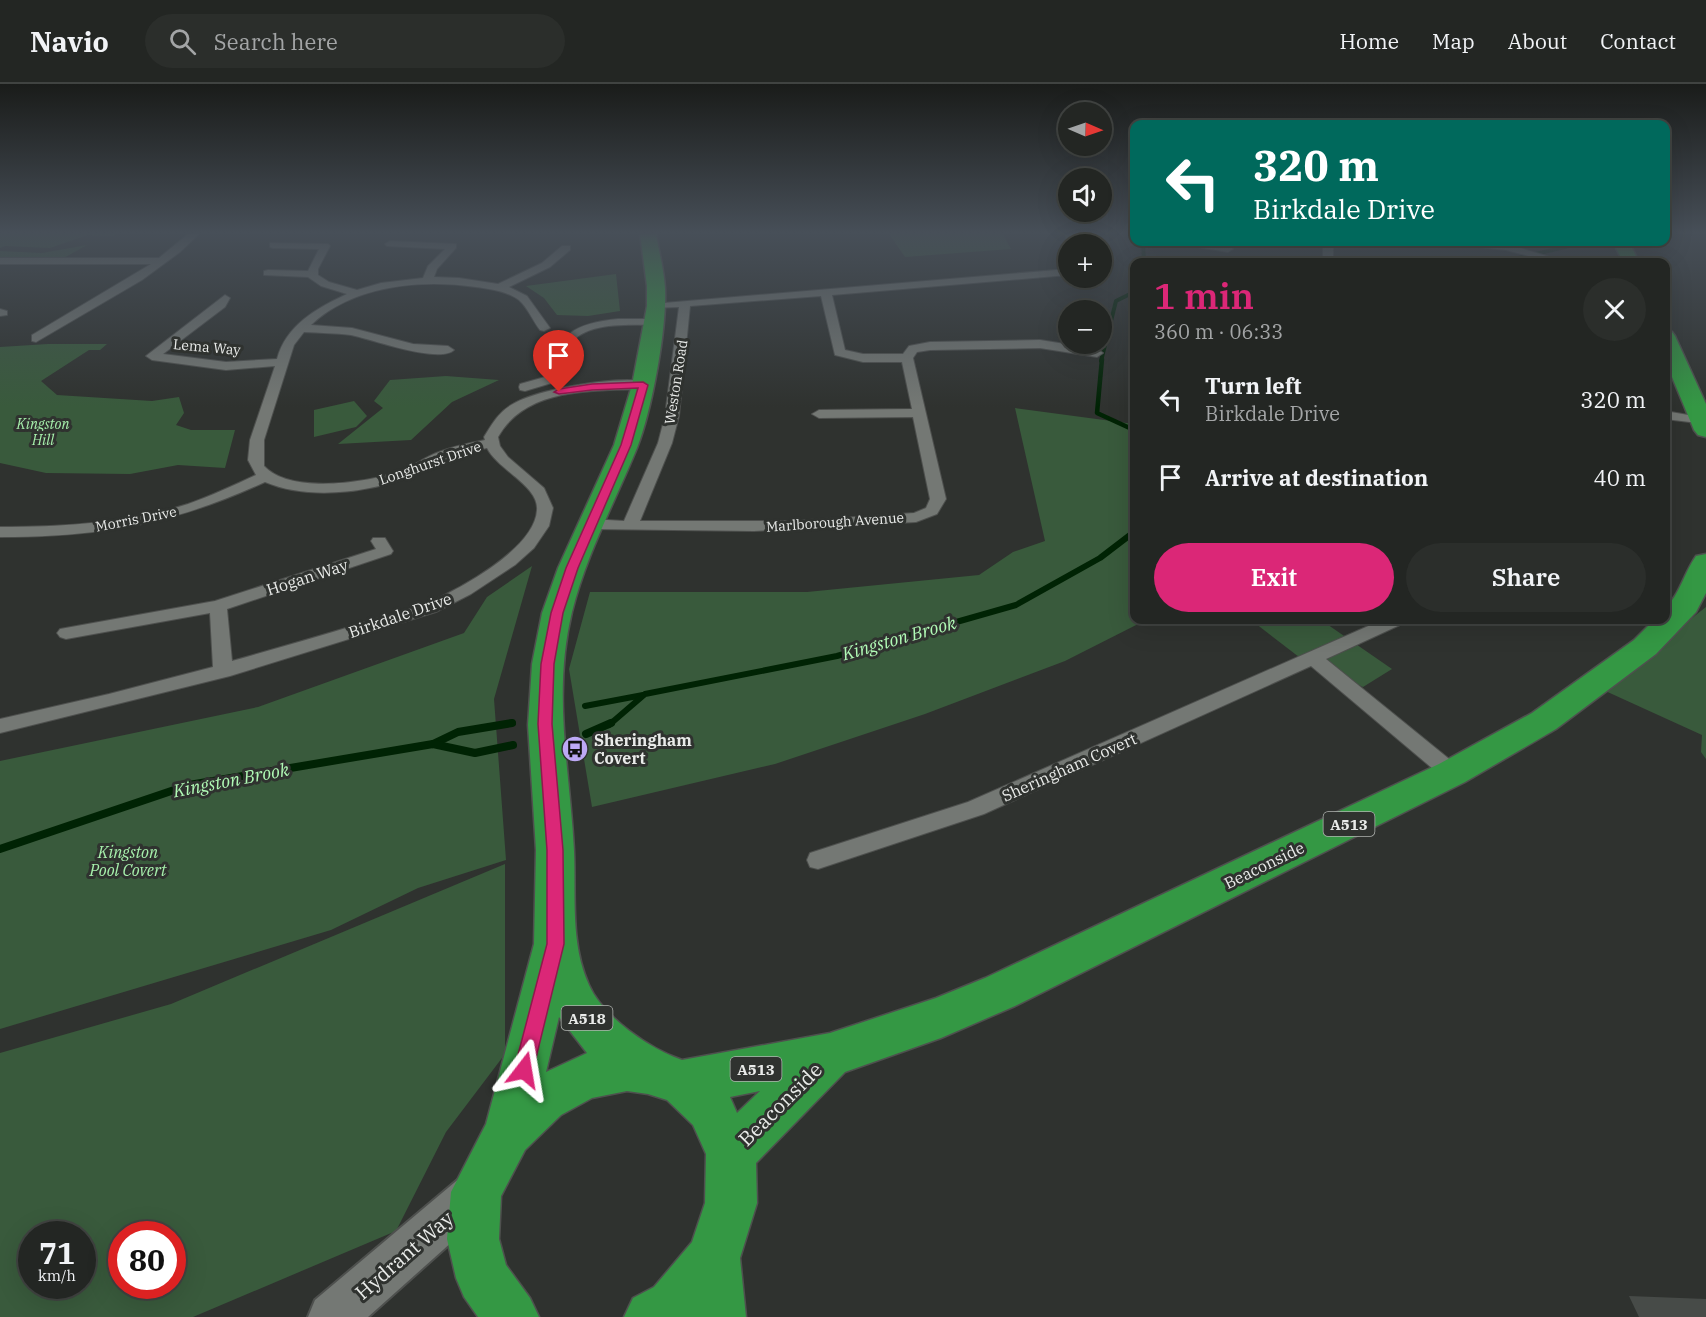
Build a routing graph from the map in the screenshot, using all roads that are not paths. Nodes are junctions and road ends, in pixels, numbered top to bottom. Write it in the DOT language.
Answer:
graph roads {
  1 [pos="112,292"];
  2 [pos="349,292"];
  3 [pos="367,292"];
  4 [pos="507,292"];
  5 [pos="656,292"];
  6 [pos="825,292"];
  7 [pos="831,292"];
  8 [pos="357,294"];
  9 [pos="225,298"];
  10 [pos="685,304"];
  11 [pos="654,314"];
  12 [pos="301,328"];
  13 [pos="544,328"];
  14 [pos="36,338"];
  15 [pos="1058,347"];
  16 [pos="1670,347"];
  17 [pos="448,350"];
  18 [pos="907,358"];
  19 [pos="283,362"];
  20 [pos="643,385"];
  21 [pos="525,387"];
  22 [pos="919,413"];
  23 [pos="819,414"];
  24 [pos="1670,416"];
  25 [pos="1704,425"];
  26 [pos="491,443"];
  27 [pos="265,476"];
  28 [pos="591,524"];
  29 [pos="630,525"];
  30 [pos="0,532"];
  31 [pos="380,541"];
  32 [pos="1706,562"];
  33 [pos="218,606"];
  34 [pos="1670,621"];
  35 [pos="1387,624"];
  36 [pos="1667,624"];
  37 [pos="66,633"];
  38 [pos="1313,658"];
  39 [pos="223,672"];
  40 [pos="0,726"];
  41 [pos="1452,773"];
  42 [pos="818,860"];
  43 [pos="555,944"];
  44 [pos="830,1055"];
  45 [pos="665,1077"];
  46 [pos="508,1133"];
  47 [pos="731,1153"];
  48 [pos="476,1192"];
  49 [pos="713,1258"];
  50 [pos="332,1317"];
  51 [pos="508,1317"];
  52 [pos="652,1317"];
  53 [pos="718,1317"];
  1 -- 14 [label="street"];
  2 -- 8 [label="street"];
  3 -- 8 [label="street"];
  4 -- 13 [label="street"];
  5 -- 11 [label="highway, Weston Road / A518"];
  6 -- 7 [label="street"];
  6 -- 10 [label="street"];
  6 -- 18 [label="street"];
  8 -- 12 [label="street"];
  9 -- 19 [label="street, Lema Way"];
  10 -- 11 [label="street"];
  10 -- 29 [label="street, Weston Road"];
  11 -- 20 [label="highway, Weston Road / A518"];
  11 -- 21 [label="street"];
  12 -- 17 [label="street"];
  12 -- 19 [label="street"];
  15 -- 18 [label="street"];
  16 -- 25 [label="highway"];
  18 -- 22 [label="street, Marlborough Avenue"];
  19 -- 27 [label="street"];
  20 -- 26 [label="street"];
  20 -- 28 [label="highway, Weston Road / A518"];
  22 -- 23 [label="street"];
  22 -- 29 [label="street, Marlborough Avenue"];
  24 -- 25 [label="street"];
  26 -- 27 [label="street, Longhurst Drive"];
  26 -- 39 [label="street, Birkdale Drive"];
  27 -- 30 [label="street, Morris Drive"];
  28 -- 29 [label="street, Marlborough Avenue"];
  28 -- 43 [label="highway, Weston Road / A518"];
  31 -- 33 [label="street, Hogan Way"];
  32 -- 34 [label="highway, Beaconside / A513"];
  33 -- 37 [label="street, Hogan Way"];
  33 -- 39 [label="street"];
  35 -- 38 [label="street, Sheringham Covert"];
  36 -- 41 [label="highway, Beaconside / A513"];
  38 -- 41 [label="street"];
  38 -- 42 [label="street, Sheringham Covert"];
  39 -- 40 [label="street, Birkdale Drive"];
  41 -- 44 [label="highway, Beaconside / A513"];
  43 -- 45 [label="highway, Weston Road / A518"];
  43 -- 46 [label="highway, Weston Road / A518"];
  44 -- 45 [label="highway, Beaconside / A513"];
  44 -- 47 [label="highway, Beaconside / A513"];
  45 -- 46 [label="highway, Beaconside"];
  45 -- 47 [label="highway, Weston Road"];
  46 -- 48 [label="highway"];
  47 -- 49 [label="highway"];
  48 -- 50 [label="street, Hydrant Way"];
  48 -- 51 [label="highway"];
  49 -- 52 [label="highway"];
  49 -- 53 [label="highway"];
}
